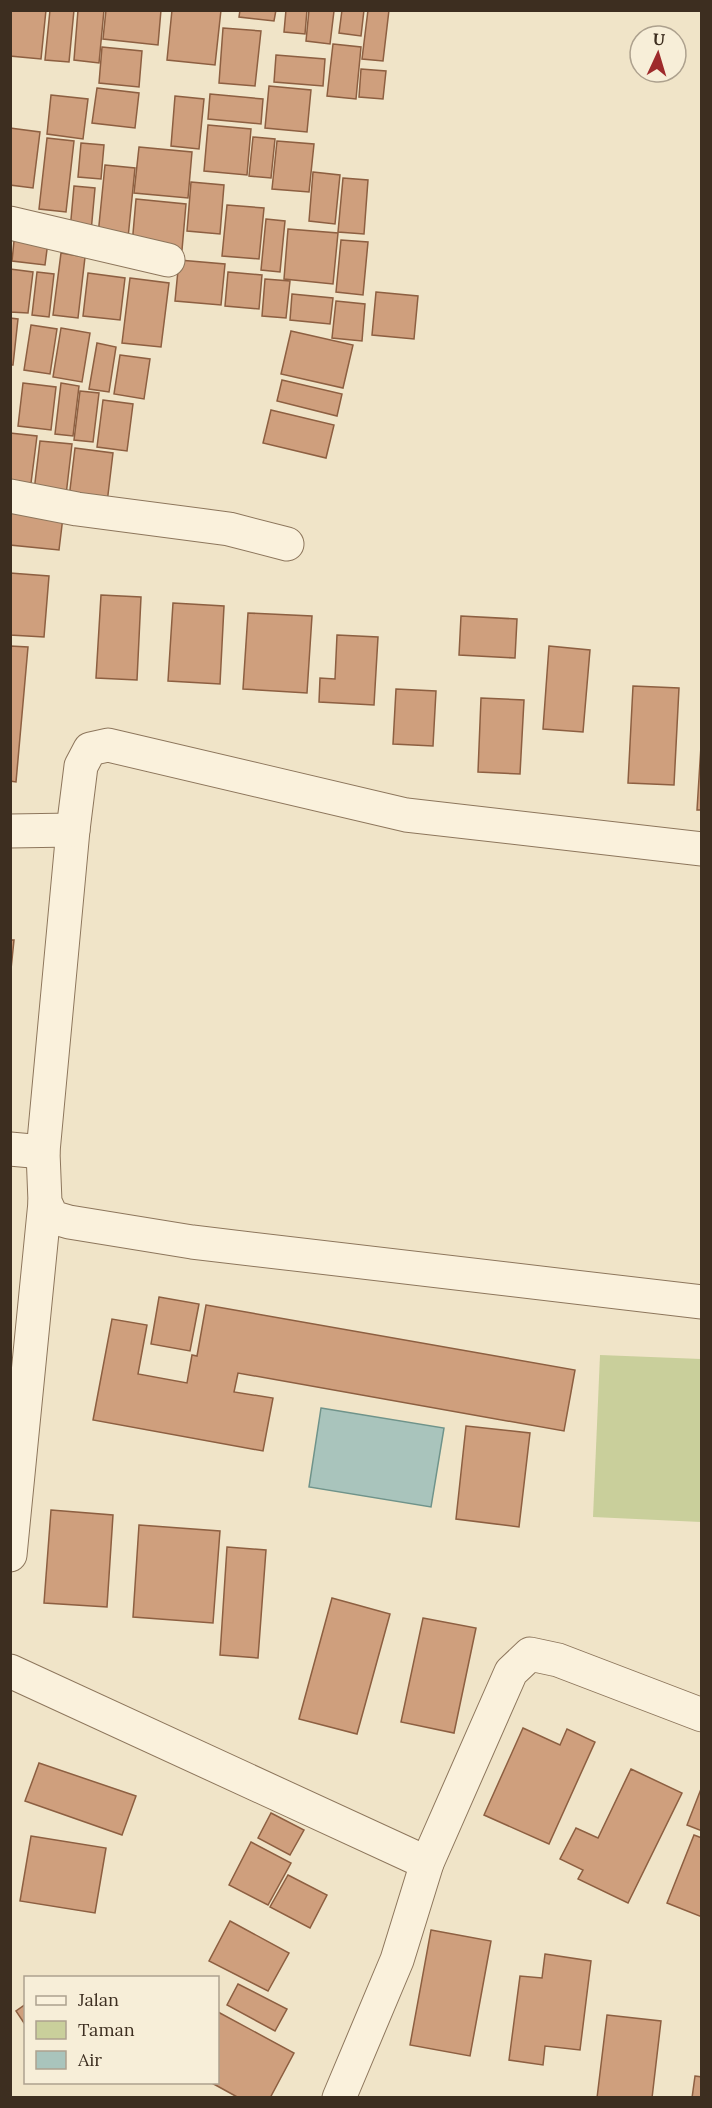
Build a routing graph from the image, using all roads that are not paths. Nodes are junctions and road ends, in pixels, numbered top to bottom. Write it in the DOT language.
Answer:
graph roads {
  1 [pos="10,223"];
  2 [pos="168,260"];
  3 [pos="10,496"];
  4 [pos="287,544"];
  5 [pos="73,830"];
  6 [pos="10,831"];
  7 [pos="702,849"];
  8 [pos="10,1149"];
  9 [pos="43,1152"];
  10 [pos="45,1202"];
  11 [pos="702,1302"];
  12 [pos="10,1555"];
  13 [pos="10,1671"];
  14 [pos="702,1715"];
  15 [pos="427,1863"];
  16 [pos="350,2095"];
  1 -- 2 [label="street"];
  3 -- 4 [label="street"];
  5 -- 6 [label="street"];
  5 -- 7 [label="street"];
  5 -- 9 [label="street"];
  8 -- 9 [label="street"];
  9 -- 10 [label="street"];
  10 -- 11 [label="street"];
  10 -- 12 [label="street"];
  13 -- 15 [label="street"];
  14 -- 15 [label="street"];
  15 -- 16 [label="street"];
}
